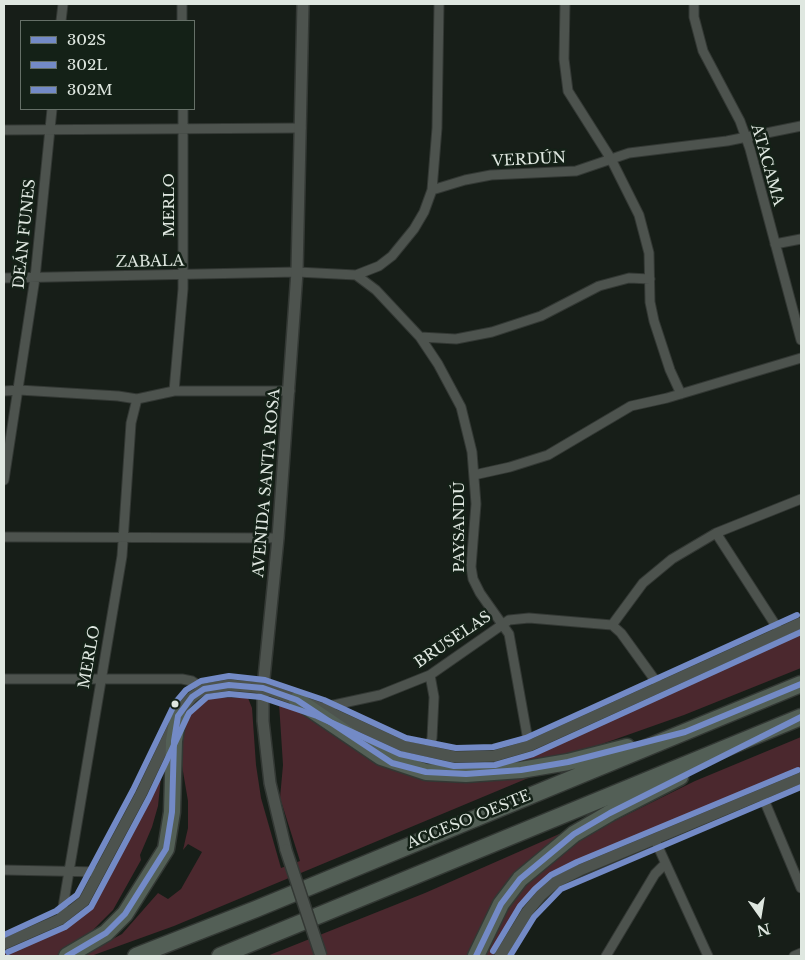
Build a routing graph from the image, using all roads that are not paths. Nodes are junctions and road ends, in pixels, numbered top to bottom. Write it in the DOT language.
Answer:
graph roads {
  1 [pos="63,4"];
  2 [pos="182,4"];
  3 [pos="303,4"];
  4 [pos="439,4"];
  5 [pos="565,4"];
  6 [pos="694,4"];
  7 [pos="61,20"];
  8 [pos="182,20"];
  9 [pos="52,110"];
  10 [pos="183,110"];
  11 [pos="801,126"];
  12 [pos="301,128"];
  13 [pos="183,129"];
  14 [pos="4,130"];
  15 [pos="50,130"];
  16 [pos="746,137"];
  17 [pos="611,158"];
  18 [pos="432,190"];
  19 [pos="801,239"];
  20 [pos="775,244"];
  21 [pos="297,272"];
  22 [pos="184,275"];
  23 [pos="356,275"];
  24 [pos="4,278"];
  25 [pos="35,278"];
  26 [pos="650,280"];
  27 [pos="420,336"];
  28 [pos="801,340"];
  29 [pos="801,358"];
  30 [pos="19,390"];
  31 [pos="4,391"];
  32 [pos="174,391"];
  33 [pos="290,391"];
  34 [pos="681,394"];
  35 [pos="137,399"];
  36 [pos="474,475"];
  37 [pos="4,480"];
  38 [pos="801,499"];
  39 [pos="716,533"];
  40 [pos="4,537"];
  41 [pos="278,538"];
  42 [pos="124,539"];
  43 [pos="801,623"];
  44 [pos="501,624"];
  45 [pos="612,625"];
  46 [pos="780,632"];
  47 [pos="430,675"];
  48 [pos="99,678"];
  49 [pos="4,679"];
  50 [pos="801,684"];
  51 [pos="660,687"];
  52 [pos="263,688"];
  53 [pos="204,689"];
  54 [pos="297,700"];
  55 [pos="320,708"];
  56 [pos="178,716"];
  57 [pos="801,717"];
  58 [pos="785,724"];
  59 [pos="685,732"];
  60 [pos="529,746"];
  61 [pos="426,752"];
  62 [pos="801,778"];
  63 [pos="762,795"];
  64 [pos="655,840"];
  65 [pos="665,864"];
  66 [pos="4,870"];
  67 [pos="69,872"];
  68 [pos="100,872"];
  69 [pos="801,888"];
  70 [pos="61,919"];
  71 [pos="4,944"];
  72 [pos="801,953"];
  73 [pos="67,956"];
  74 [pos="136,956"];
  75 [pos="220,956"];
  76 [pos="321,956"];
  77 [pos="476,956"];
  78 [pos="500,956"];
  79 [pos="606,956"];
  80 [pos="708,956"];
  81 [pos="794,956"];
  1 -- 7 [label="street"];
  2 -- 8 [label="street"];
  3 -- 12 [label="street, AVENIDA SANTA ROSA"];
  4 -- 18 [label="street"];
  5 -- 17 [label="street"];
  6 -- 16 [label="street, ATACAMA"];
  9 -- 15 [label="street, DEÁN FUNES"];
  10 -- 13 [label="street, MERLO"];
  11 -- 16 [label="street, VERDÚN"];
  12 -- 13 [label="street"];
  12 -- 21 [label="street, AVENIDA SANTA ROSA"];
  13 -- 15 [label="street"];
  13 -- 22 [label="street, MERLO"];
  14 -- 15 [label="street"];
  15 -- 25 [label="street, DEÁN FUNES"];
  16 -- 17 [label="street, VERDÚN"];
  16 -- 20 [label="street, ATACAMA"];
  17 -- 18 [label="street, VERDÚN"];
  17 -- 26 [label="street"];
  18 -- 23 [label="street"];
  19 -- 20 [label="street"];
  20 -- 28 [label="street, ATACAMA"];
  21 -- 22 [label="street, ZABALA"];
  21 -- 23 [label="street"];
  21 -- 33 [label="street, AVENIDA SANTA ROSA"];
  22 -- 25 [label="street, ZABALA"];
  22 -- 32 [label="street, MERLO"];
  23 -- 27 [label="street, PAYSANDÚ"];
  24 -- 25 [label="street, ZABALA"];
  25 -- 30 [label="street, DEÁN FUNES"];
  26 -- 27 [label="street"];
  26 -- 34 [label="street"];
  27 -- 36 [label="street, PAYSANDÚ"];
  29 -- 34 [label="street"];
  30 -- 31 [label="street"];
  30 -- 35 [label="street"];
  30 -- 37 [label="street, DEÁN FUNES"];
  32 -- 33 [label="street"];
  32 -- 35 [label="street"];
  33 -- 41 [label="street, AVENIDA SANTA ROSA"];
  34 -- 36 [label="street"];
  35 -- 42 [label="street, MERLO"];
  36 -- 44 [label="street, PAYSANDÚ"];
  38 -- 39 [label="street"];
  39 -- 45 [label="street"];
  39 -- 46 [label="street"];
  40 -- 42 [label="street"];
  41 -- 42 [label="street"];
  41 -- 52 [label="street, AVENIDA SANTA ROSA"];
  42 -- 48 [label="street, MERLO"];
  43 -- 46 [label="street"];
  44 -- 45 [label="street, BRUSELAS"];
  44 -- 47 [label="street, BRUSELAS"];
  44 -- 60 [label="street, PAYSANDÚ"];
  45 -- 51 [label="street"];
  46 -- 51 [label="street"];
  47 -- 55 [label="street, BRUSELAS"];
  47 -- 61 [label="street"];
  48 -- 49 [label="street"];
  48 -- 53 [label="street"];
  48 -- 67 [label="street, MERLO"];
  50 -- 59 [label="highway, ACCESO OESTE"];
  51 -- 60 [label="street"];
  52 -- 53 [label="street"];
  52 -- 54 [label="street"];
  52 -- 76 [label="street, AVENIDA SANTA ROSA, bridge"];
  53 -- 56 [label="street"];
  54 -- 55 [label="street"];
  54 -- 59 [label="highway"];
  55 -- 61 [label="street"];
  56 -- 68 [label="street"];
  56 -- 73 [label="highway"];
  57 -- 58 [label="highway, ACCESO OESTE"];
  58 -- 75 [label="highway, ACCESO OESTE"];
  58 -- 77 [label="highway"];
  59 -- 74 [label="highway, ACCESO OESTE"];
  60 -- 61 [label="street"];
  62 -- 63 [label="street"];
  63 -- 64 [label="street"];
  63 -- 69 [label="street"];
  64 -- 65 [label="street"];
  64 -- 78 [label="street"];
  65 -- 79 [label="street"];
  65 -- 80 [label="street"];
  66 -- 67 [label="street"];
  67 -- 68 [label="street"];
  67 -- 70 [label="street, MERLO"];
  68 -- 70 [label="street"];
  70 -- 71 [label="street"];
  72 -- 81 [label="street"];
}
